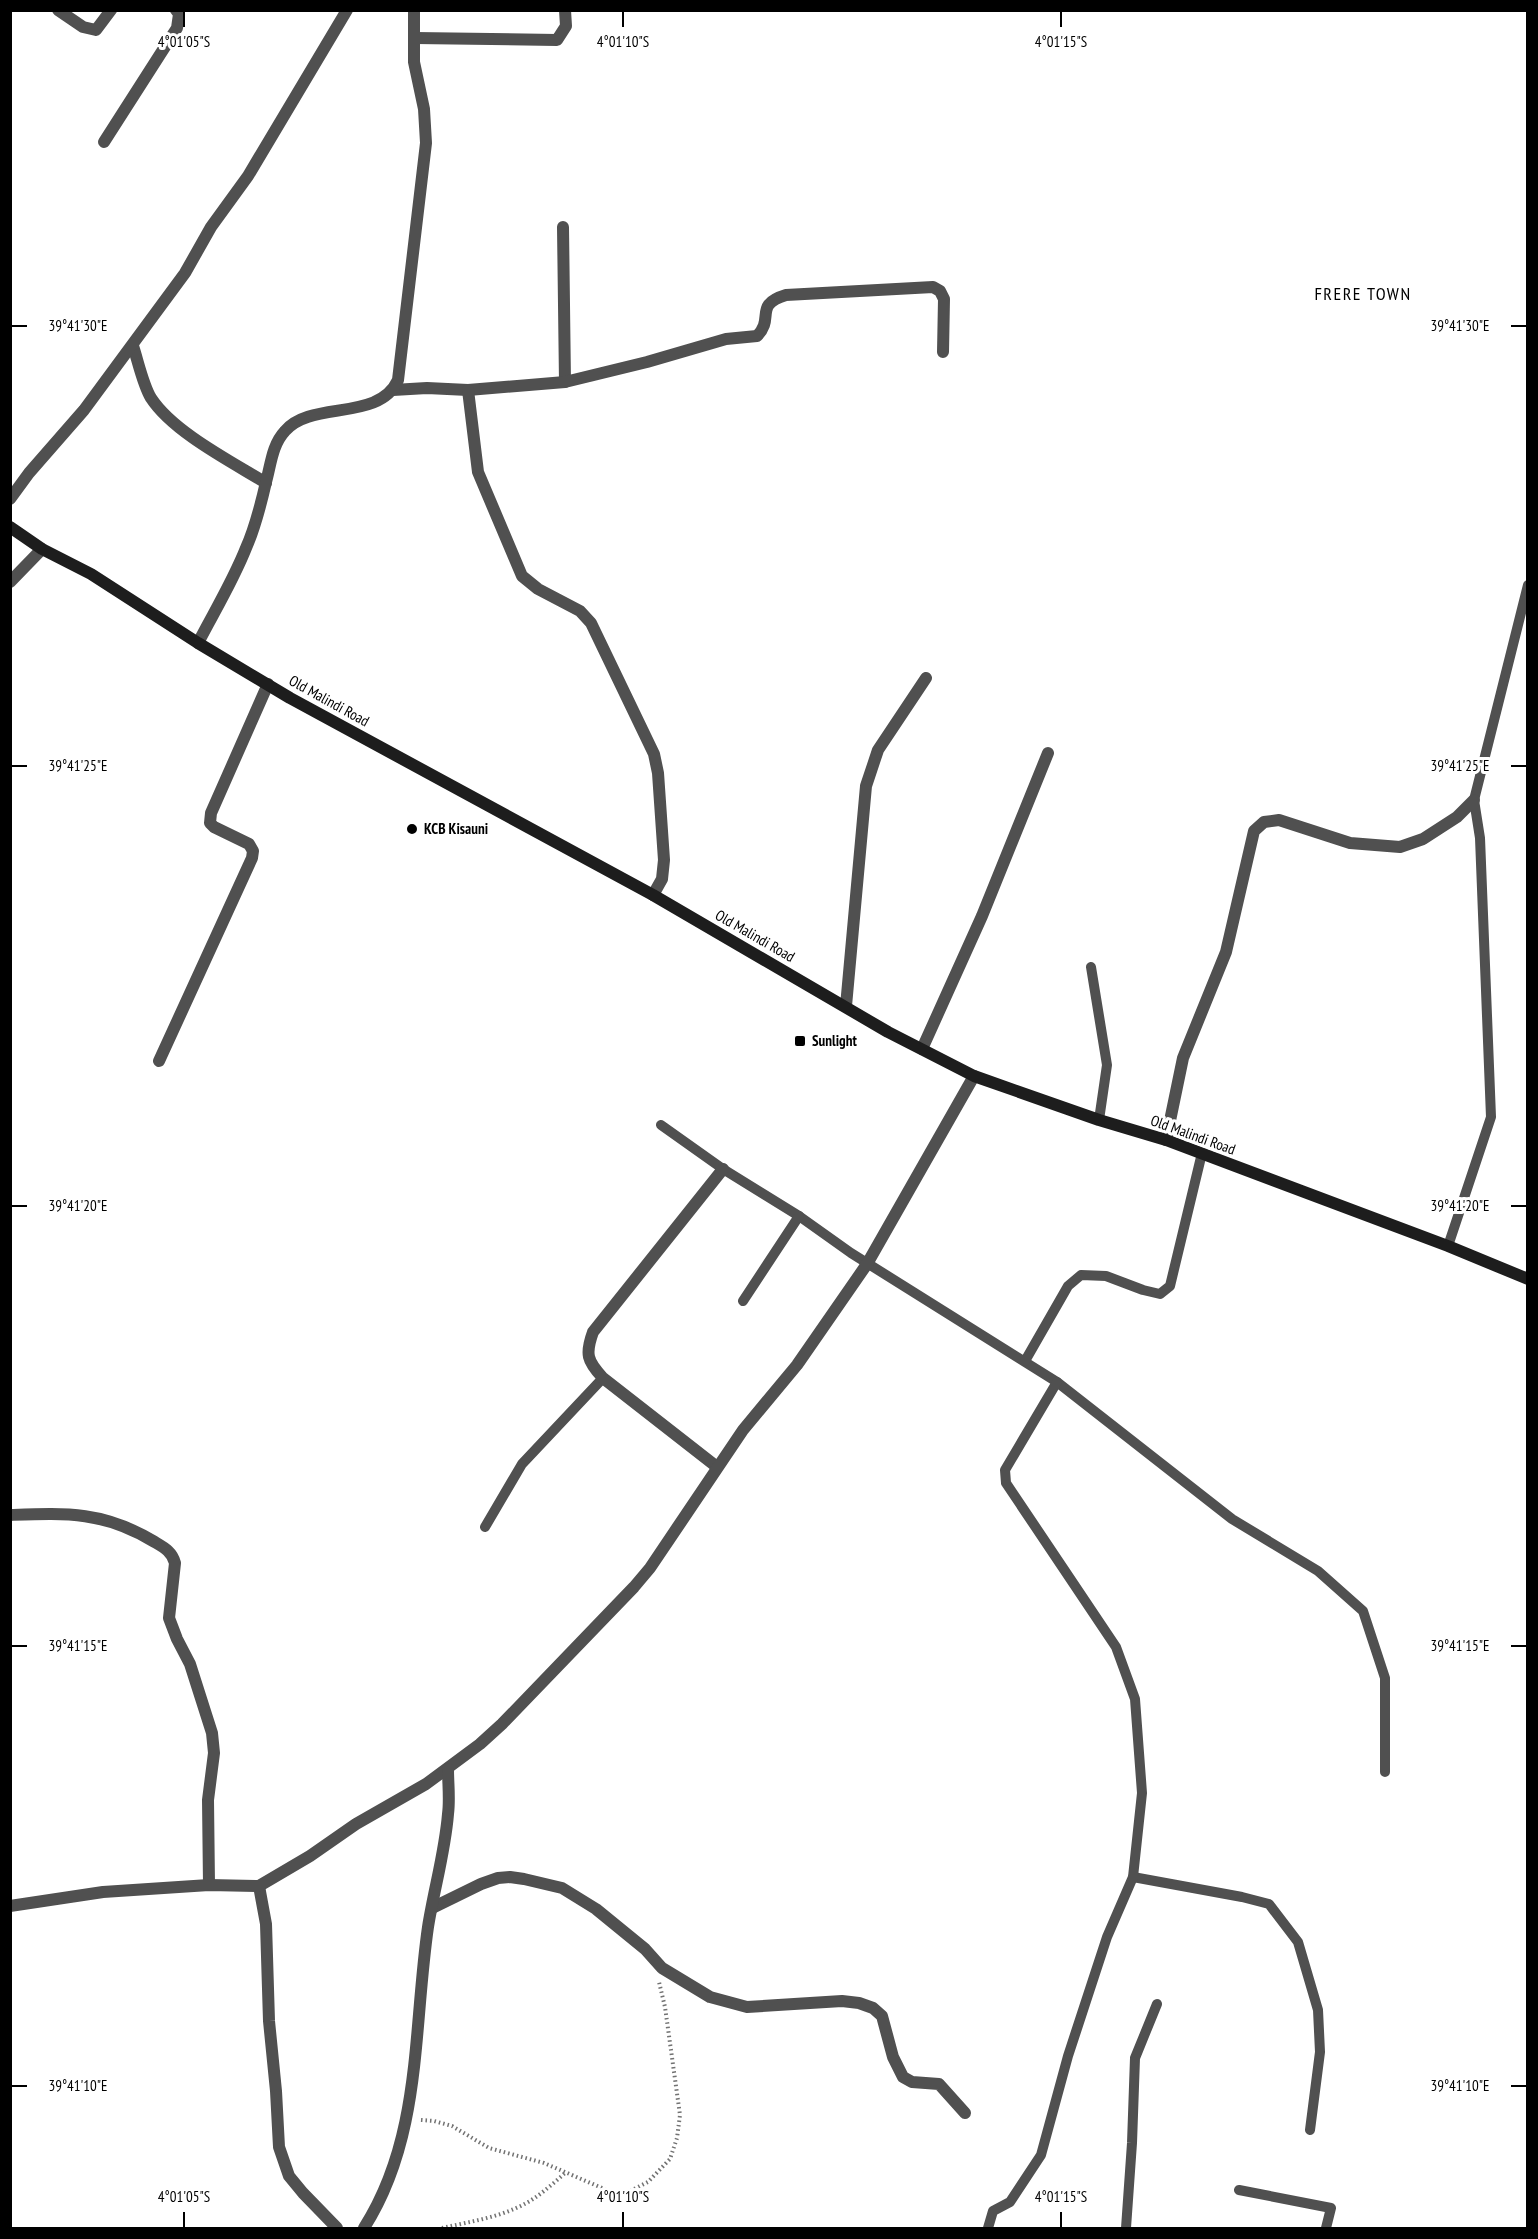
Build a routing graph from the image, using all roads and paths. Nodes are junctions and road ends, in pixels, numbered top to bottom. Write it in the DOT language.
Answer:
graph roads {
  1 [pos="58,10"];
  2 [pos="111,10"];
  3 [pos="177,10"];
  4 [pos="347,10"];
  5 [pos="414,10"];
  6 [pos="566,10"];
  7 [pos="415,39"];
  8 [pos="104,142"];
  9 [pos="563,227"];
  10 [pos="132,346"];
  11 [pos="943,352"];
  12 [pos="565,382"];
  13 [pos="393,390"];
  14 [pos="468,390"];
  15 [pos="266,483"];
  16 [pos="10,500"];
  17 [pos="10,527"];
  18 [pos="42,549"];
  19 [pos="10,582"];
  20 [pos="1527,585"];
  21 [pos="198,643"];
  22 [pos="926,678"];
  23 [pos="268,684"];
  24 [pos="1048,753"];
  25 [pos="1474,800"];
  26 [pos="653,896"];
  27 [pos="1091,967"];
  28 [pos="846,1006"];
  29 [pos="922,1049"];
  30 [pos="159,1061"];
  31 [pos="974,1076"];
  32 [pos="1099,1120"];
  33 [pos="661,1125"];
  34 [pos="1166,1140"];
  35 [pos="1202,1153"];
  36 [pos="723,1169"];
  37 [pos="799,1216"];
  38 [pos="1448,1246"];
  39 [pos="867,1264"];
  40 [pos="1527,1279"];
  41 [pos="743,1301"];
  42 [pos="1025,1361"];
  43 [pos="603,1378"];
  44 [pos="1057,1382"];
  45 [pos="717,1467"];
  46 [pos="10,1515"];
  47 [pos="485,1527"];
  48 [pos="448,1768"];
  49 [pos="1385,1772"];
  50 [pos="1133,1876"];
  51 [pos="208,1885"];
  52 [pos="259,1886"];
  53 [pos="10,1906"];
  54 [pos="432,1908"];
  55 [pos="663,1968"];
  56 [pos="1156,2004"];
  57 [pos="965,2113"];
  58 [pos="408,2118"];
  59 [pos="1310,2130"];
  60 [pos="565,2173"];
  61 [pos="1239,2190"];
  62 [pos="337,2229"];
  63 [pos="364,2229"];
  64 [pos="442,2229"];
  65 [pos="988,2229"];
  66 [pos="1125,2229"];
  67 [pos="1326,2229"];
  1 -- 2 [label="street"];
  3 -- 8 [label="street"];
  4 -- 10 [label="street"];
  5 -- 7 [label="street"];
  6 -- 7 [label="street"];
  7 -- 13 [label="street"];
  9 -- 12 [label="street"];
  10 -- 15 [label="street"];
  10 -- 16 [label="street"];
  11 -- 12 [label="street"];
  12 -- 14 [label="street"];
  13 -- 14 [label="street"];
  13 -- 15 [label="street"];
  14 -- 26 [label="street"];
  15 -- 21 [label="street"];
  17 -- 18 [label="main road, Old Malindi Road"];
  18 -- 19 [label="street"];
  18 -- 21 [label="main road, Old Malindi Road"];
  20 -- 25 [label="lane"];
  21 -- 23 [label="main road, Old Malindi Road"];
  22 -- 28 [label="street"];
  23 -- 26 [label="main road, Old Malindi Road"];
  23 -- 30 [label="street"];
  24 -- 29 [label="street"];
  25 -- 34 [label="street"];
  25 -- 38 [label="lane"];
  26 -- 28 [label="main road, Old Malindi Road"];
  27 -- 32 [label="lane"];
  28 -- 29 [label="main road, Old Malindi Road"];
  29 -- 31 [label="main road, Old Malindi Road"];
  31 -- 32 [label="main road, Old Malindi Road"];
  31 -- 39 [label="street"];
  32 -- 34 [label="main road, Old Malindi Road"];
  33 -- 36 [label="lane"];
  34 -- 35 [label="main road, Old Malindi Road"];
  35 -- 38 [label="main road, Old Malindi Road"];
  35 -- 42 [label="lane"];
  36 -- 37 [label="lane"];
  36 -- 43 [label="street"];
  37 -- 39 [label="lane"];
  37 -- 41 [label="lane"];
  38 -- 40 [label="main road, Old Malindi Road"];
  39 -- 42 [label="lane"];
  39 -- 45 [label="street"];
  42 -- 44 [label="lane"];
  43 -- 45 [label="street"];
  43 -- 47 [label="lane"];
  44 -- 49 [label="lane"];
  44 -- 50 [label="lane"];
  45 -- 48 [label="street"];
  46 -- 51 [label="street"];
  48 -- 52 [label="street"];
  48 -- 54 [label="street"];
  50 -- 59 [label="lane"];
  50 -- 65 [label="lane"];
  51 -- 52 [label="street"];
  51 -- 53 [label="street"];
  52 -- 62 [label="street"];
  54 -- 55 [label="street"];
  54 -- 58 [label="street"];
  55 -- 57 [label="street"];
  55 -- 60 [label="path"];
  56 -- 66 [label="lane"];
  58 -- 60 [label="path"];
  58 -- 63 [label="street"];
  60 -- 64 [label="path"];
  61 -- 67 [label="lane"];
}
